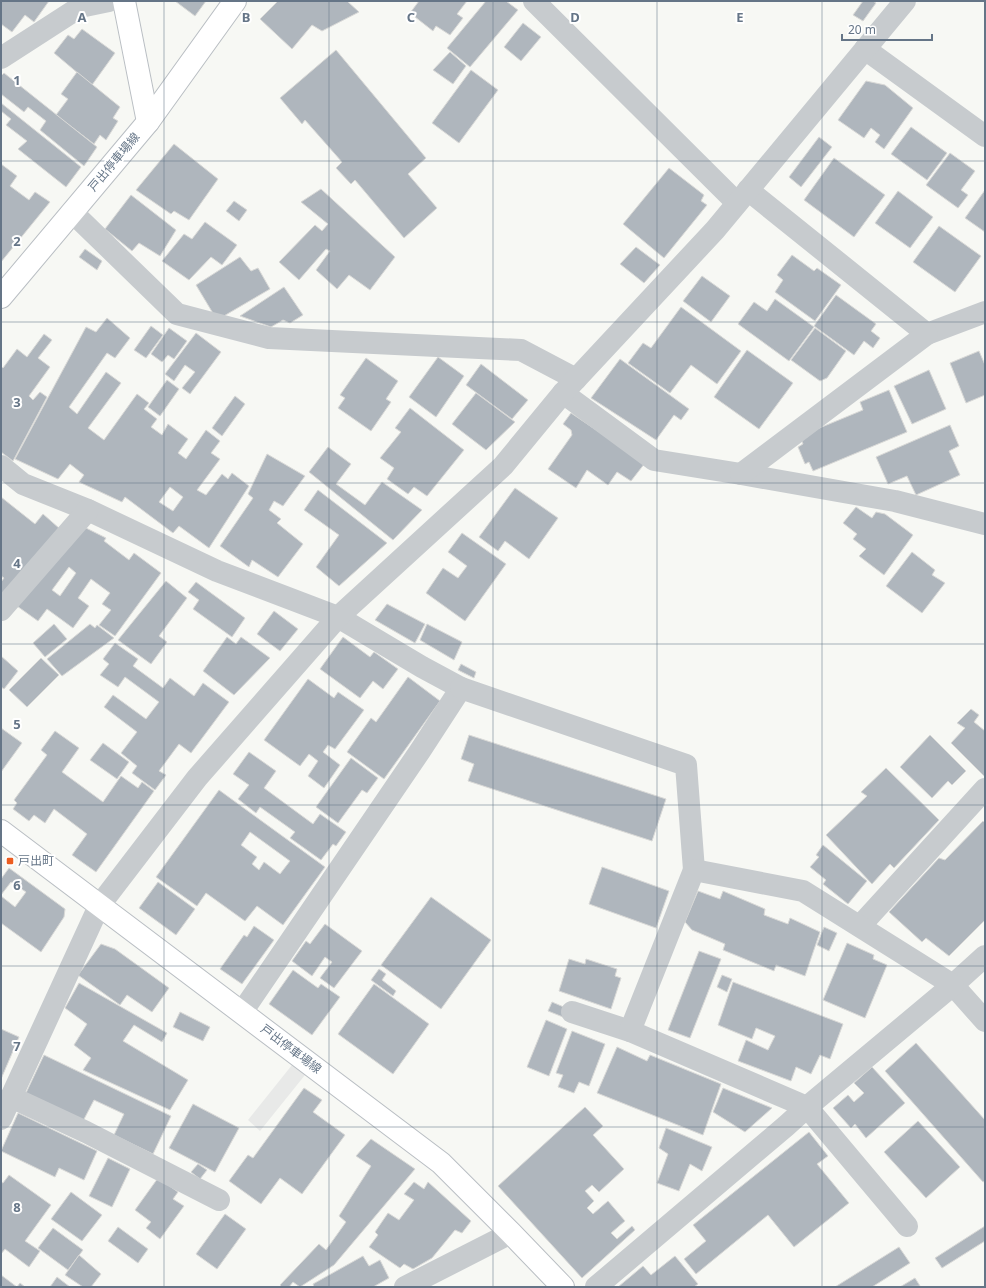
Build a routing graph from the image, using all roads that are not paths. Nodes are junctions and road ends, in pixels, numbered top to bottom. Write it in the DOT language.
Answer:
graph roads {
  1 [pos="109,1"];
  2 [pos="124,1"];
  3 [pos="235,1"];
  4 [pos="534,1"];
  5 [pos="905,1"];
  6 [pos="865,49"];
  7 [pos="1,58"];
  8 [pos="148,122"];
  9 [pos="985,136"];
  10 [pos="743,197"];
  11 [pos="72,212"];
  12 [pos="1,297"];
  13 [pos="985,312"];
  14 [pos="927,334"];
  15 [pos="569,386"];
  16 [pos="1,466"];
  17 [pos="741,474"];
  18 [pos="88,510"];
  19 [pos="985,524"];
  20 [pos="1,610"];
  21 [pos="338,617"];
  22 [pos="461,688"];
  23 [pos="985,789"];
  24 [pos="1,831"];
  25 [pos="694,870"];
  26 [pos="99,906"];
  27 [pos="860,926"];
  28 [pos="985,956"];
  29 [pos="953,985"];
  30 [pos="242,1012"];
  31 [pos="572,1012"];
  32 [pos="985,1021"];
  33 [pos="630,1031"];
  34 [pos="5,1106"];
  35 [pos="807,1107"];
  36 [pos="219,1200"];
  37 [pos="906,1226"];
  38 [pos="511,1233"];
  39 [pos="405,1287"];
  40 [pos="563,1287"];
  41 [pos="596,1287"];
  1 -- 7 [label="street"];
  2 -- 8 [label="main road, 戸出停車場線"];
  3 -- 8 [label="main road"];
  4 -- 10 [label="street"];
  5 -- 6 [label="street"];
  6 -- 9 [label="street"];
  6 -- 10 [label="street"];
  8 -- 11 [label="main road, 戸出停車場線"];
  10 -- 14 [label="street"];
  10 -- 15 [label="street"];
  11 -- 12 [label="main road, 戸出停車場線"];
  11 -- 15 [label="street"];
  13 -- 14 [label="street"];
  14 -- 17 [label="street"];
  15 -- 17 [label="street"];
  15 -- 21 [label="street"];
  16 -- 18 [label="street"];
  17 -- 19 [label="street"];
  18 -- 20 [label="street"];
  18 -- 21 [label="street"];
  21 -- 22 [label="street"];
  21 -- 26 [label="street"];
  22 -- 25 [label="street"];
  22 -- 30 [label="street"];
  23 -- 27 [label="street"];
  24 -- 26 [label="main road, 戸出停車場線"];
  25 -- 27 [label="street"];
  25 -- 33 [label="street"];
  26 -- 30 [label="main road, 戸出停車場線"];
  26 -- 34 [label="street"];
  27 -- 29 [label="street"];
  28 -- 29 [label="street"];
  29 -- 32 [label="street"];
  29 -- 35 [label="street"];
  30 -- 38 [label="main road, 戸出停車場線"];
  31 -- 33 [label="street"];
  33 -- 35 [label="street"];
  34 -- 36 [label="street"];
  35 -- 37 [label="street"];
  35 -- 41 [label="street"];
  38 -- 39 [label="street"];
  38 -- 40 [label="main road, 戸出停車場線"];
}
